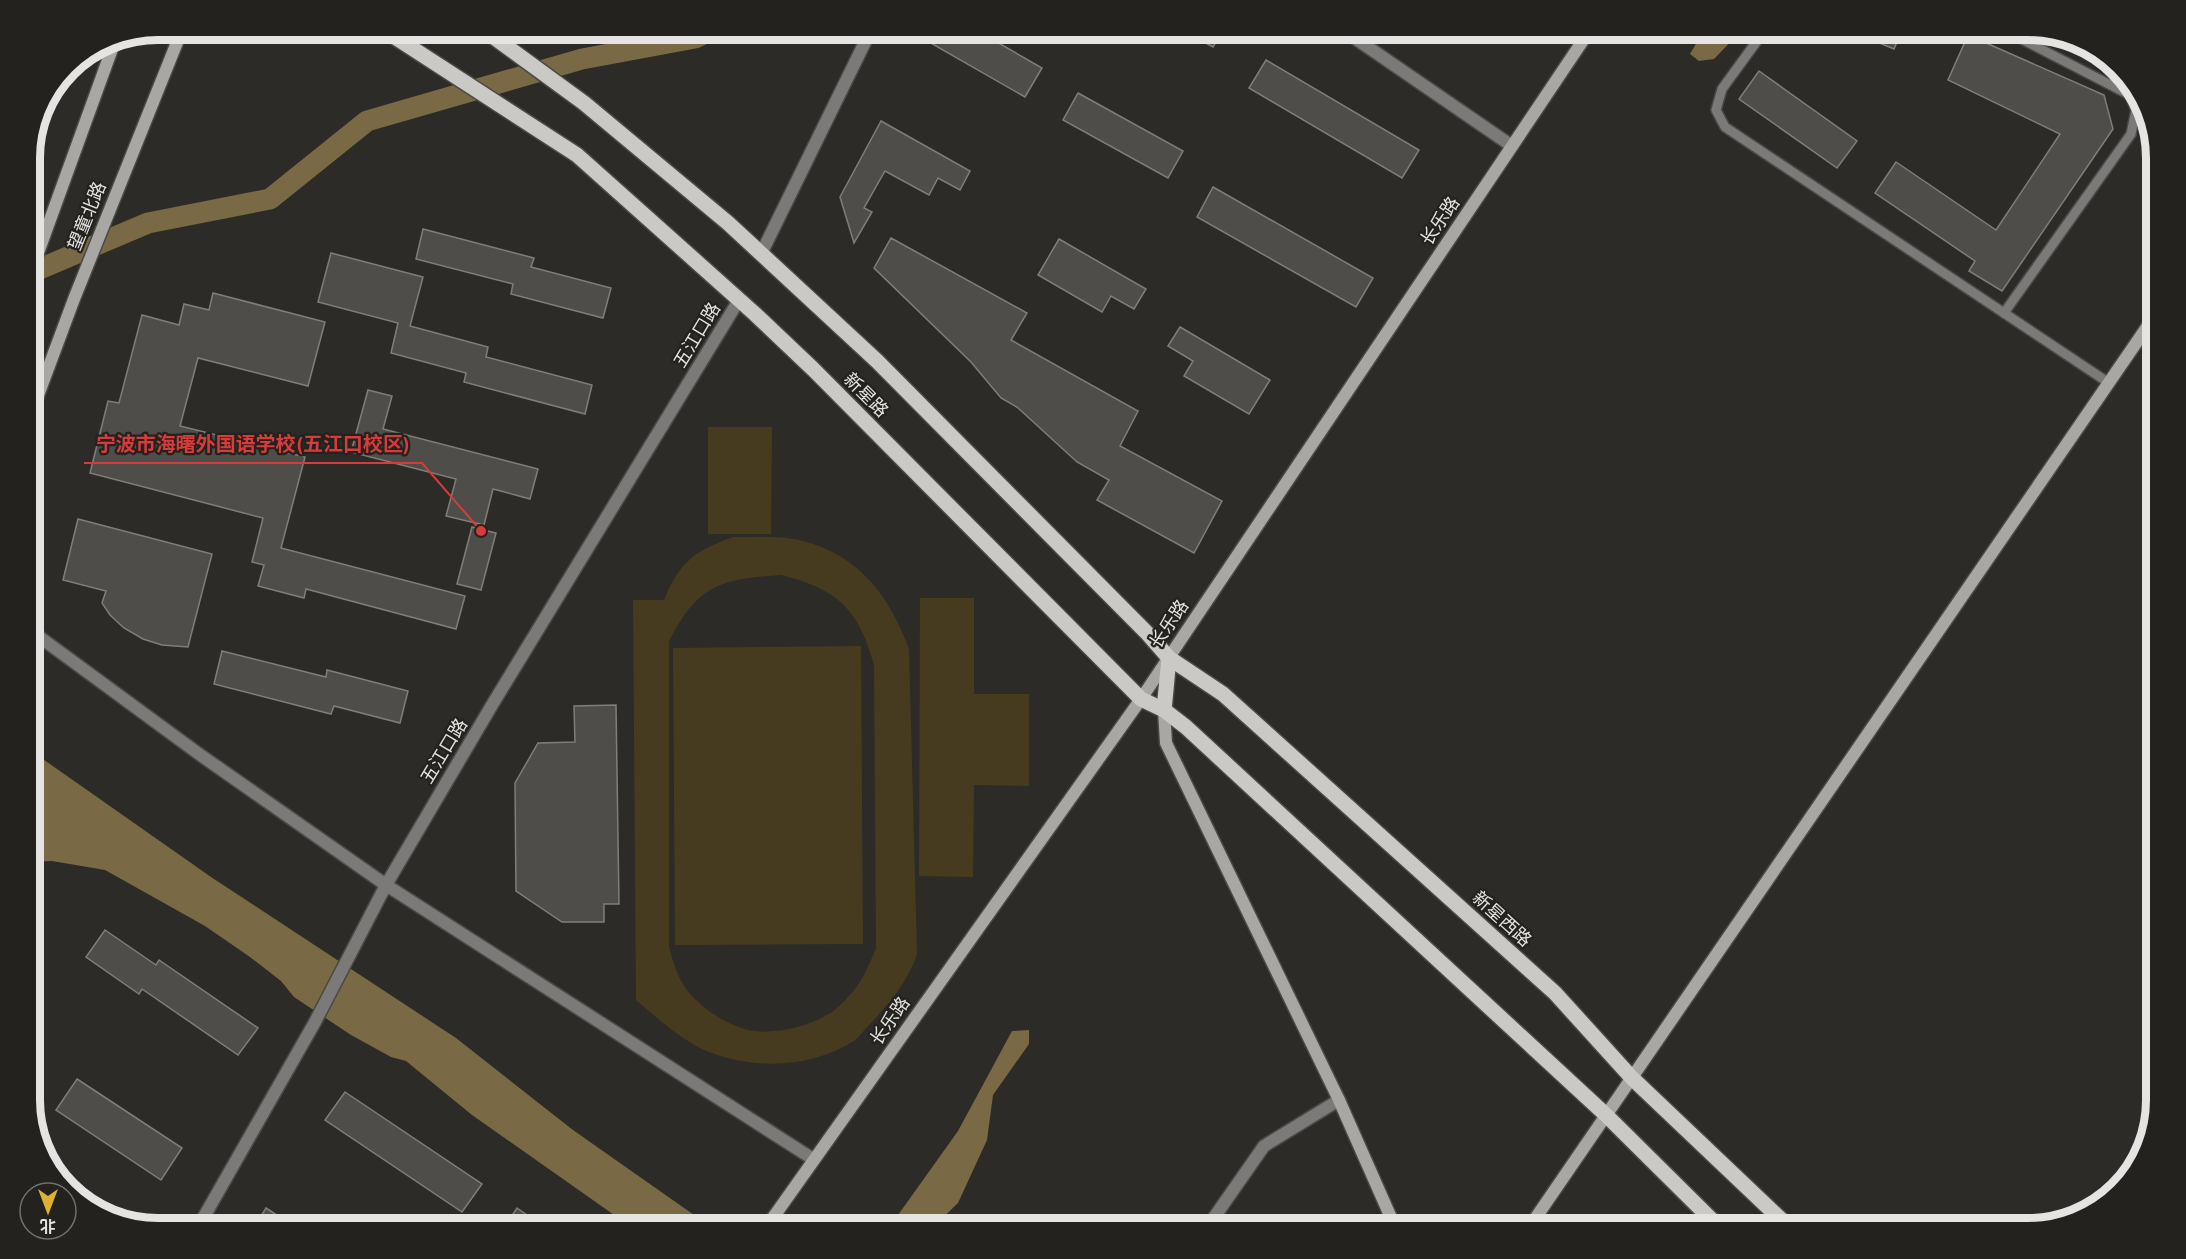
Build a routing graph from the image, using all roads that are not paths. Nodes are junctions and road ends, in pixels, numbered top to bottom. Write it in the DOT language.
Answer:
graph roads {
  1 [pos="178,40"];
  2 [pos="399,40"];
  3 [pos="500,40"];
  4 [pos="866,40"];
  5 [pos="1358,40"];
  6 [pos="1583,40"];
  7 [pos="1758,40"];
  8 [pos="2023,40"];
  9 [pos="112,50"];
  10 [pos="2125,92"];
  11 [pos="2136,111"];
  12 [pos="1512,146"];
  13 [pos="41,247"];
  14 [pos="760,254"];
  15 [pos="739,300"];
  16 [pos="2004,313"];
  17 [pos="2145,330"];
  18 [pos="2109,383"];
  19 [pos="41,388"];
  20 [pos="41,638"];
  21 [pos="1168,658"];
  22 [pos="1141,699"];
  23 [pos="1164,710"];
  24 [pos="386,885"];
  25 [pos="1632,1078"];
  26 [pos="1339,1100"];
  27 [pos="1606,1115"];
  28 [pos="813,1159"];
  29 [pos="203,1218"];
  30 [pos="773,1218"];
  31 [pos="1214,1218"];
  32 [pos="1391,1218"];
  33 [pos="1536,1218"];
  34 [pos="1710,1218"];
  35 [pos="1779,1218"];
  1 -- 19 [label="street, 望童北路"];
  2 -- 15 [label="main road, 新星路"];
  3 -- 14 [label="main road, 新星西路"];
  4 -- 14 [label="street"];
  5 -- 12 [label="street"];
  6 -- 12 [label="street, 长乐路"];
  7 -- 16 [label="lane"];
  8 -- 10 [label="lane"];
  9 -- 13 [label="street, 望童北路"];
  11 -- 16 [label="lane"];
  12 -- 21 [label="street, 长乐路"];
  14 -- 21 [label="main road, 新星西路"];
  15 -- 22 [label="main road, 新星路"];
  15 -- 24 [label="street, 五江口路"];
  16 -- 18 [label="lane"];
  17 -- 18 [label="street"];
  18 -- 25 [label="street"];
  20 -- 24 [label="street"];
  21 -- 22 [label="street, 长乐路"];
  21 -- 23 [label="main road"];
  21 -- 25 [label="main road, 新星西路"];
  22 -- 23 [label="main road, 新星路"];
  22 -- 28 [label="street, 长乐路"];
  23 -- 26 [label="street"];
  23 -- 27 [label="main road"];
  24 -- 28 [label="street"];
  24 -- 29 [label="street, 五江口路"];
  25 -- 27 [label="street"];
  25 -- 35 [label="main road, 新星西路"];
  26 -- 31 [label="street"];
  26 -- 32 [label="street"];
  27 -- 33 [label="street"];
  27 -- 34 [label="main road"];
  28 -- 30 [label="street, 长乐路"];
}
